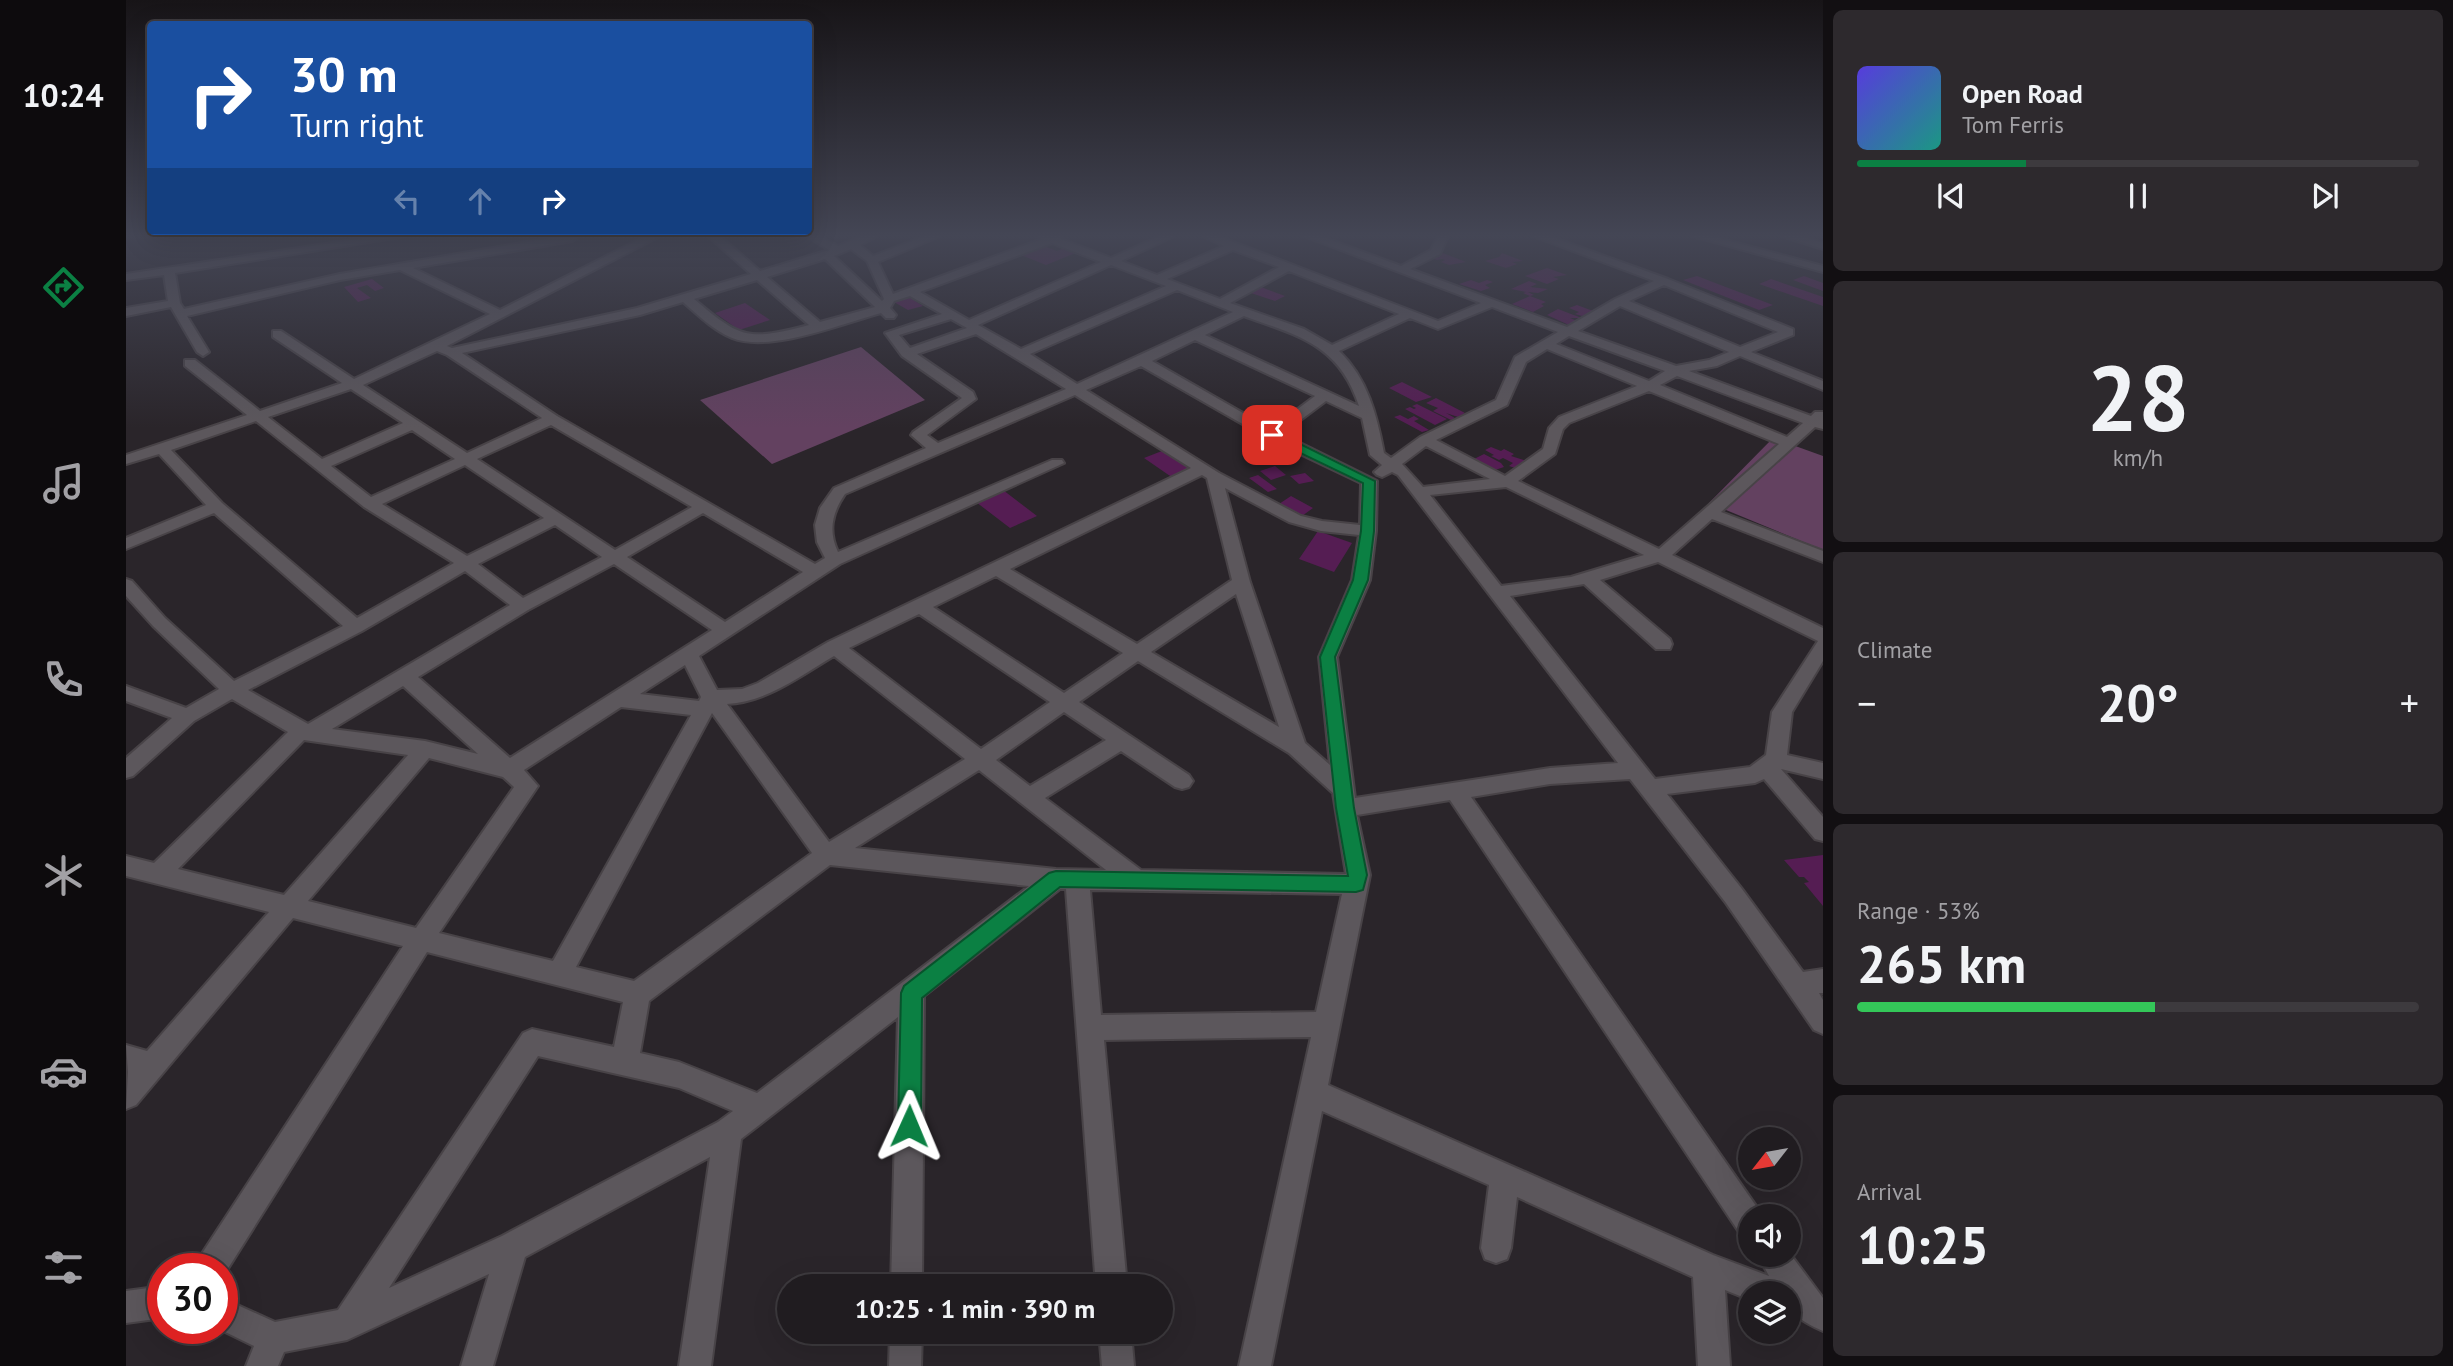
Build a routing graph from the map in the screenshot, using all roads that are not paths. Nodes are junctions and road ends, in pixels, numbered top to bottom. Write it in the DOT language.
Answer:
graph roads {
  1 [pos="175,300"];
  2 [pos="221,300"];
  3 [pos="470,300"];
  4 [pos="531,300"];
  5 [pos="676,300"];
  6 [pos="688,300"];
  7 [pos="788,300"];
  8 [pos="883,300"];
  9 [pos="886,300"];
  10 [pos="895,300"];
  11 [pos="926,300"];
  12 [pos="1031,300"];
  13 [pos="1145,300"];
  14 [pos="1212,300"];
  15 [pos="1226,300"];
  16 [pos="1372,300"];
  17 [pos="1483,300"];
  18 [pos="1622,300"];
  19 [pos="1710,300"];
  20 [pos="1619,301"];
  21 [pos="1220,303"];
  22 [pos="1492,303"];
  23 [pos="887,304"];
  24 [pos="177,308"];
  25 [pos="126,312"];
  26 [pos="1244,312"];
  27 [pos="952,314"];
  28 [pos="1409,314"];
  29 [pos="501,315"];
  30 [pos="818,327"];
  31 [pos="973,327"];
  32 [pos="906,329"];
  33 [pos="1567,330"];
  34 [pos="277,334"];
  35 [pos="1196,336"];
  36 [pos="1546,344"];
  37 [pos="444,349"];
  38 [pos="1331,350"];
  39 [pos="203,352"];
  40 [pos="907,353"];
  41 [pos="1740,353"];
  42 [pos="1020,354"];
  43 [pos="1142,361"];
  44 [pos="190,363"];
  45 [pos="1677,370"];
  46 [pos="353,384"];
  47 [pos="1651,385"];
  48 [pos="1823,386"];
  49 [pos="1076,388"];
  50 [pos="1324,396"];
  51 [pos="1370,416"];
  52 [pos="259,417"];
  53 [pos="552,419"];
  54 [pos="1820,419"];
  55 [pos="413,424"];
  56 [pos="1272,435"];
  57 [pos="1425,440"];
  58 [pos="1788,442"];
  59 [pos="935,448"];
  60 [pos="162,449"];
  61 [pos="466,459"];
  62 [pos="126,460"];
  63 [pos="1057,463"];
  64 [pos="320,464"];
  65 [pos="1392,464"];
  66 [pos="1209,472"];
  67 [pos="1369,481"];
  68 [pos="1506,482"];
  69 [pos="1419,492"];
  70 [pos="370,505"];
  71 [pos="216,506"];
  72 [pos="703,506"];
  73 [pos="1710,513"];
  74 [pos="555,518"];
  75 [pos="1368,531"];
  76 [pos="126,544"];
  77 [pos="1661,556"];
  78 [pos="615,557"];
  79 [pos="1823,557"];
  80 [pos="834,561"];
  81 [pos="466,564"];
  82 [pos="997,569"];
  83 [pos="816,572"];
  84 [pos="1587,578"];
  85 [pos="1241,582"];
  86 [pos="126,585"];
  87 [pos="1496,592"];
  88 [pos="522,606"];
  89 [pos="920,606"];
  90 [pos="356,626"];
  91 [pos="725,630"];
  92 [pos="1823,636"];
  93 [pos="1663,644"];
  94 [pos="1823,646"];
  95 [pos="835,647"];
  96 [pos="1138,652"];
  97 [pos="688,654"];
  98 [pos="406,678"];
  99 [pos="232,690"];
  100 [pos="126,693"];
  101 [pos="618,699"];
  102 [pos="1065,702"];
  103 [pos="708,703"];
  104 [pos="187,716"];
  105 [pos="305,732"];
  106 [pos="1123,740"];
  107 [pos="1296,747"];
  108 [pos="425,749"];
  109 [pos="981,760"];
  110 [pos="1771,764"];
  111 [pos="508,769"];
  112 [pos="126,770"];
  113 [pos="1635,770"];
  114 [pos="1823,771"];
  115 [pos="1182,781"];
  116 [pos="1649,788"];
  117 [pos="1455,790"];
  118 [pos="1029,797"];
  119 [pos="1344,799"];
  120 [pos="1823,832"];
  121 [pos="826,855"];
  122 [pos="126,866"];
  123 [pos="158,874"];
  124 [pos="1066,879"];
  125 [pos="1136,880"];
  126 [pos="1356,884"];
  127 [pos="288,906"];
  128 [pos="421,940"];
  129 [pos="559,974"];
  130 [pos="1823,982"];
  131 [pos="1797,985"];
  132 [pos="911,993"];
  133 [pos="637,994"];
  134 [pos="1823,1021"];
  135 [pos="1327,1024"];
  136 [pos="1089,1028"];
  137 [pos="138,1061"];
  138 [pos="625,1062"];
  139 [pos="1312,1092"];
  140 [pos="126,1095"];
  141 [pos="761,1108"];
  142 [pos="728,1132"];
  143 [pos="1505,1177"];
  144 [pos="1738,1204"];
  145 [pos="513,1247"];
  146 [pos="1496,1248"];
  147 [pos="220,1253"];
  148 [pos="1781,1267"];
  149 [pos="1708,1268"];
  150 [pos="907,1274"];
  151 [pos="1110,1274"];
  152 [pos="1742,1281"];
  153 [pos="147,1304"];
  154 [pos="126,1307"];
  155 [pos="1807,1307"];
  156 [pos="347,1324"];
  157 [pos="238,1327"];
  158 [pos="906,1344"];
  159 [pos="1116,1344"];
  160 [pos="268,1352"];
  161 [pos="477,1366"];
  162 [pos="695,1366"];
  163 [pos="905,1366"];
  164 [pos="1118,1366"];
  165 [pos="1255,1366"];
  166 [pos="1714,1366"];
  1 -- 24 [label="street"];
  2 -- 24 [label="street"];
  3 -- 29 [label="street"];
  4 -- 29 [label="street"];
  5 -- 37 [label="street"];
  6 -- 30 [label="street"];
  7 -- 30 [label="street"];
  8 -- 23 [label="street"];
  9 -- 23 [label="street"];
  10 -- 23 [label="street"];
  11 -- 27 [label="street"];
  12 -- 31 [label="street"];
  13 -- 42 [label="street"];
  14 -- 21 [label="street"];
  15 -- 21 [label="street"];
  16 -- 28 [label="street"];
  17 -- 22 [label="street"];
  18 -- 20 [label="street"];
  19 -- 41 [label="street"];
  20 -- 33 [label="street"];
  20 -- 41 [label="street"];
  21 -- 26 [label="street"];
  22 -- 28 [label="street"];
  22 -- 33 [label="street"];
  23 -- 30 [label="street"];
  23 -- 32 [label="street"];
  24 -- 25 [label="street"];
  24 -- 39 [label="street"];
  26 -- 35 [label="street"];
  26 -- 38 [label="street"];
  27 -- 31 [label="street"];
  27 -- 32 [label="street"];
  28 -- 38 [label="street"];
  29 -- 37 [label="street"];
  31 -- 40 [label="street"];
  31 -- 42 [label="street"];
  32 -- 40 [label="street"];
  33 -- 36 [label="street"];
  33 -- 45 [label="street"];
  34 -- 46 [label="street"];
  35 -- 43 [label="street"];
  35 -- 50 [label="street"];
  36 -- 47 [label="street"];
  36 -- 57 [label="street"];
  37 -- 46 [label="street"];
  37 -- 53 [label="street"];
  38 -- 51 [label="street"];
  40 -- 59 [label="street"];
  41 -- 45 [label="street"];
  41 -- 48 [label="street"];
  42 -- 49 [label="street"];
  43 -- 49 [label="street"];
  43 -- 56 [label="street"];
  44 -- 52 [label="street"];
  45 -- 47 [label="street"];
  45 -- 54 [label="street"];
  46 -- 52 [label="street"];
  46 -- 55 [label="street"];
  47 -- 58 [label="street"];
  47 -- 68 [label="street"];
  49 -- 59 [label="street"];
  49 -- 66 [label="street"];
  50 -- 51 [label="street"];
  50 -- 56 [label="street"];
  51 -- 65 [label="street"];
  52 -- 60 [label="street"];
  52 -- 64 [label="street"];
  53 -- 61 [label="street"];
  53 -- 72 [label="street"];
  54 -- 58 [label="street"];
  55 -- 61 [label="street"];
  55 -- 64 [label="street"];
  56 -- 67 [label="street"];
  57 -- 65 [label="street"];
  57 -- 68 [label="street"];
  58 -- 73 [label="street"];
  59 -- 80 [label="street"];
  60 -- 62 [label="street"];
  60 -- 71 [label="street"];
  61 -- 70 [label="street"];
  61 -- 74 [label="street"];
  63 -- 80 [label="street"];
  64 -- 70 [label="street"];
  65 -- 67 [label="street"];
  65 -- 69 [label="street"];
  66 -- 75 [label="street"];
  66 -- 82 [label="street"];
  66 -- 85 [label="street"];
  67 -- 75 [label="street"];
  68 -- 69 [label="street"];
  68 -- 77 [label="street"];
  69 -- 87 [label="street"];
  70 -- 81 [label="street"];
  71 -- 76 [label="street"];
  71 -- 90 [label="street"];
  72 -- 78 [label="street"];
  72 -- 83 [label="street"];
  73 -- 77 [label="street"];
  73 -- 79 [label="street"];
  74 -- 78 [label="street"];
  74 -- 81 [label="street"];
  75 -- 119 [label="street"];
  77 -- 84 [label="street"];
  77 -- 92 [label="street"];
  78 -- 88 [label="street"];
  78 -- 91 [label="street"];
  80 -- 83 [label="street"];
  81 -- 88 [label="street"];
  81 -- 90 [label="street"];
  82 -- 89 [label="street"];
  82 -- 96 [label="street"];
  83 -- 91 [label="street"];
  84 -- 87 [label="street"];
  84 -- 93 [label="street"];
  85 -- 96 [label="street"];
  85 -- 107 [label="street"];
  86 -- 99 [label="street"];
  87 -- 113 [label="street"];
  88 -- 98 [label="street"];
  89 -- 95 [label="street"];
  89 -- 102 [label="street"];
  90 -- 99 [label="street"];
  91 -- 97 [label="street"];
  94 -- 110 [label="street"];
  95 -- 103 [label="street"];
  95 -- 109 [label="street"];
  96 -- 102 [label="street"];
  96 -- 107 [label="street"];
  97 -- 101 [label="street"];
  97 -- 103 [label="street"];
  98 -- 105 [label="street"];
  98 -- 111 [label="street"];
  99 -- 104 [label="street"];
  99 -- 105 [label="street"];
  100 -- 104 [label="street"];
  101 -- 103 [label="street"];
  101 -- 111 [label="street"];
  102 -- 106 [label="street"];
  102 -- 109 [label="street"];
  103 -- 121 [label="street"];
  103 -- 129 [label="street"];
  104 -- 112 [label="street"];
  105 -- 108 [label="street"];
  105 -- 123 [label="street"];
  106 -- 115 [label="street"];
  106 -- 118 [label="street"];
  107 -- 119 [label="street"];
  108 -- 111 [label="street"];
  108 -- 127 [label="street"];
  109 -- 118 [label="street"];
  109 -- 121 [label="street"];
  110 -- 114 [label="street"];
  110 -- 116 [label="street"];
  110 -- 120 [label="street"];
  111 -- 128 [label="street"];
  113 -- 116 [label="street"];
  113 -- 117 [label="street"];
  116 -- 131 [label="street"];
  117 -- 119 [label="street"];
  117 -- 144 [label="street"];
  118 -- 125 [label="street"];
  119 -- 126 [label="street"];
  121 -- 124 [label="street"];
  121 -- 133 [label="street"];
  122 -- 123 [label="street"];
  123 -- 127 [label="street"];
  124 -- 125 [label="street"];
  124 -- 132 [label="street"];
  124 -- 136 [label="street"];
  125 -- 126 [label="street"];
  126 -- 135 [label="street"];
  127 -- 128 [label="street"];
  127 -- 137 [label="street"];
  128 -- 129 [label="street"];
  128 -- 147 [label="street"];
  129 -- 133 [label="street"];
  130 -- 131 [label="street"];
  131 -- 134 [label="street"];
  132 -- 141 [label="street"];
  132 -- 150 [label="street"];
  133 -- 138 [label="street"];
  135 -- 136 [label="street"];
  135 -- 139 [label="street"];
  136 -- 151 [label="street"];
  137 -- 140 [label="street"];
  138 -- 141 [label="street"];
  138 -- 156 [label="street"];
  139 -- 143 [label="street"];
  139 -- 165 [label="street"];
  141 -- 142 [label="street"];
  142 -- 145 [label="street"];
  142 -- 162 [label="street"];
  143 -- 146 [label="street"];
  143 -- 149 [label="street"];
  145 -- 156 [label="street"];
  145 -- 161 [label="street"];
  148 -- 155 [label="street"];
  149 -- 152 [label="street"];
  149 -- 166 [label="street"];
  153 -- 154 [label="street"];
  156 -- 160 [label="street"];
  157 -- 160 [label="street"];
  158 -- 163 [label="street"];
  159 -- 164 [label="street"];
}
